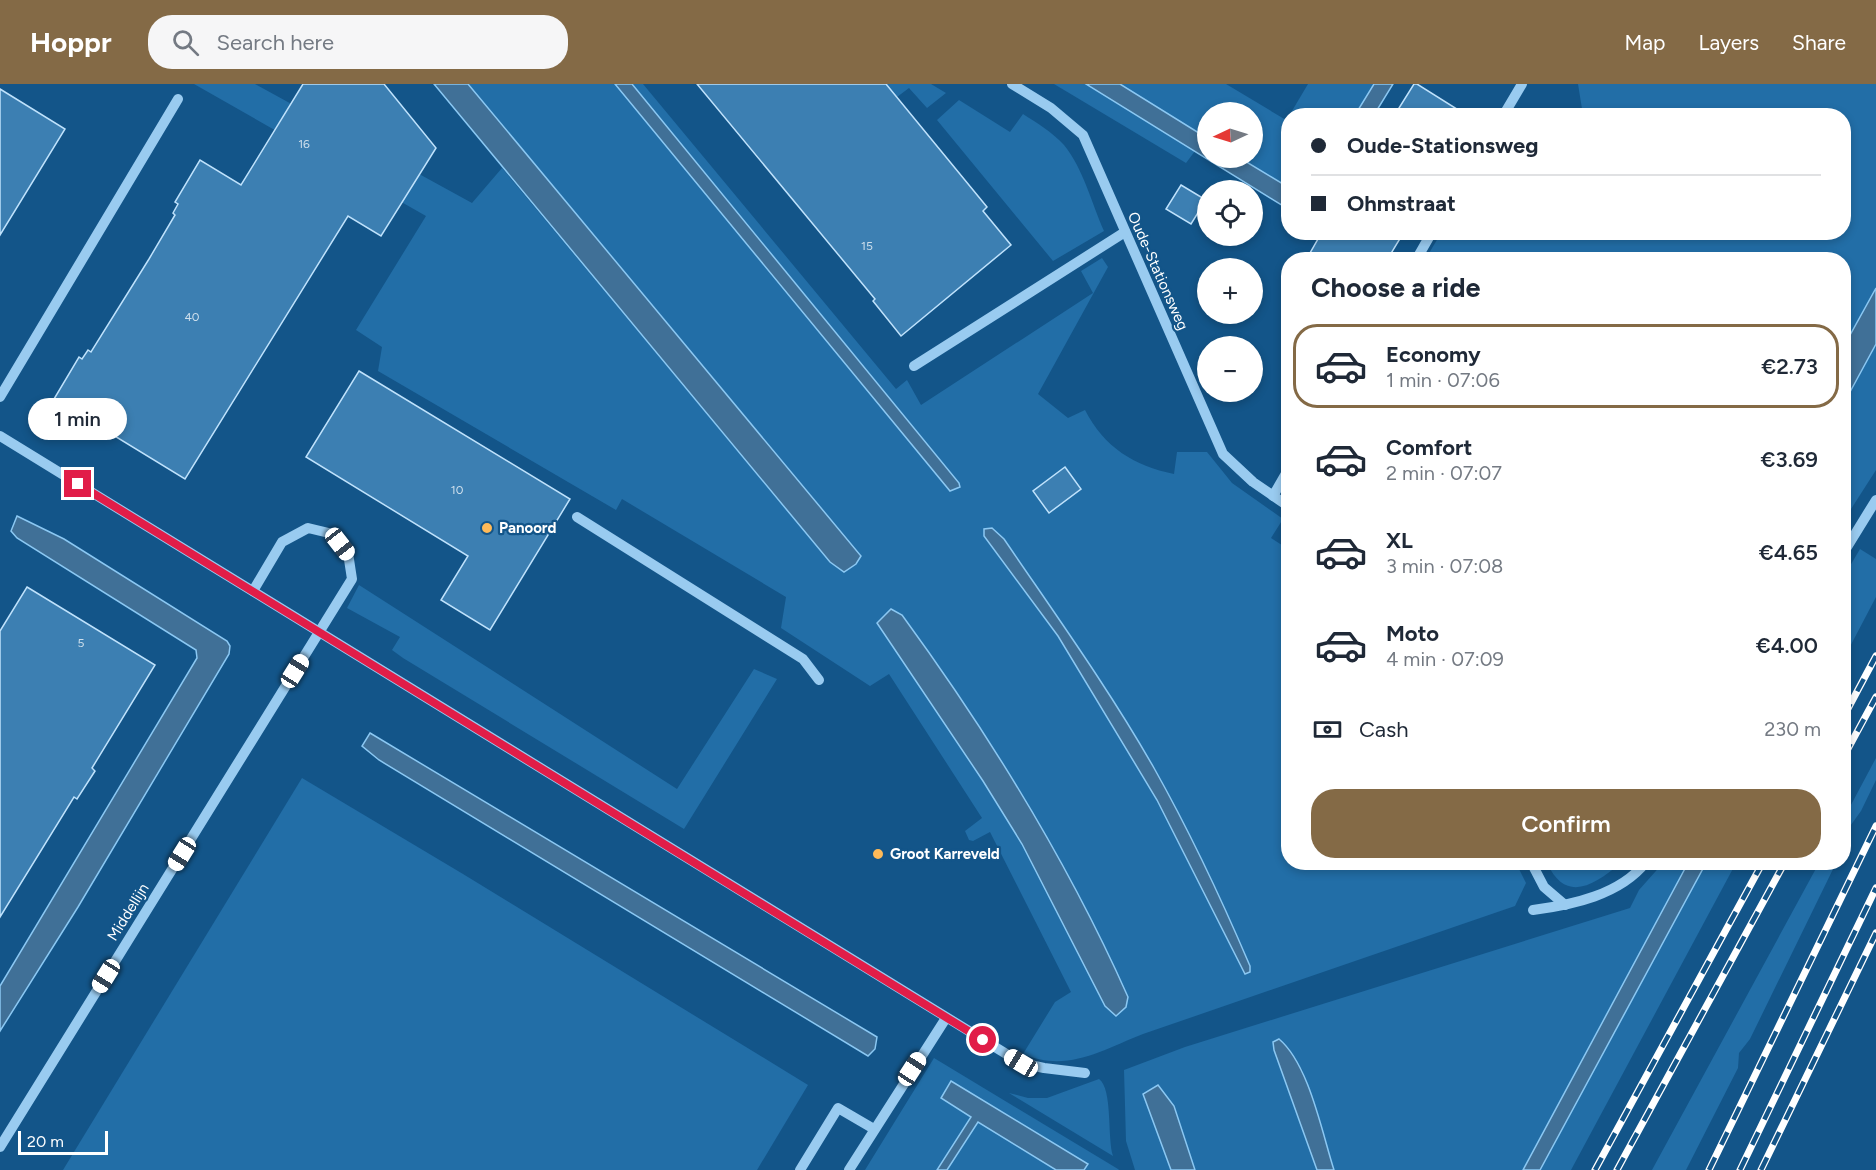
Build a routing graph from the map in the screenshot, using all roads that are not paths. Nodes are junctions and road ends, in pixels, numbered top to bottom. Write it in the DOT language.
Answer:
graph roads {
  1 [pos="1012,84"];
  2 [pos="1522,84"];
  3 [pos="178,99"];
  4 [pos="1508,108"];
  5 [pos="1125,232"];
  6 [pos="914,366"];
  7 [pos="0,397"];
  8 [pos="0,436"];
  9 [pos="1281,482"];
  10 [pos="1273,496"];
  11 [pos="1876,500"];
  12 [pos="1281,501"];
  13 [pos="577,517"];
  14 [pos="1851,541"];
  15 [pos="253,591"];
  16 [pos="320,631"];
  17 [pos="819,680"];
  18 [pos="1536,870"];
  19 [pos="1637,870"];
  20 [pos="1565,905"];
  21 [pos="1533,910"];
  22 [pos="946,1018"];
  23 [pos="1085,1073"];
  24 [pos="874,1129"];
  25 [pos="0,1147"];
  26 [pos="800,1170"];
  27 [pos="849,1170"];
  1 -- 5 [label="street, Oude-Stationsweg"];
  2 -- 4 [label="street"];
  3 -- 7 [label="street"];
  5 -- 6 [label="street"];
  5 -- 10 [label="street, Oude-Stationsweg"];
  8 -- 15 [label="street"];
  9 -- 10 [label="street"];
  10 -- 12 [label="street, Oude-Stationsweg"];
  11 -- 14 [label="street"];
  13 -- 17 [label="street"];
  15 -- 16 [label="street"];
  15 -- 16 [label="street"];
  16 -- 22 [label="street"];
  16 -- 25 [label="street, Middellijn"];
  18 -- 20 [label="street"];
  19 -- 20 [label="street"];
  20 -- 21 [label="street"];
  22 -- 23 [label="street"];
  22 -- 24 [label="street"];
  24 -- 26 [label="street"];
  24 -- 27 [label="street"];
}
